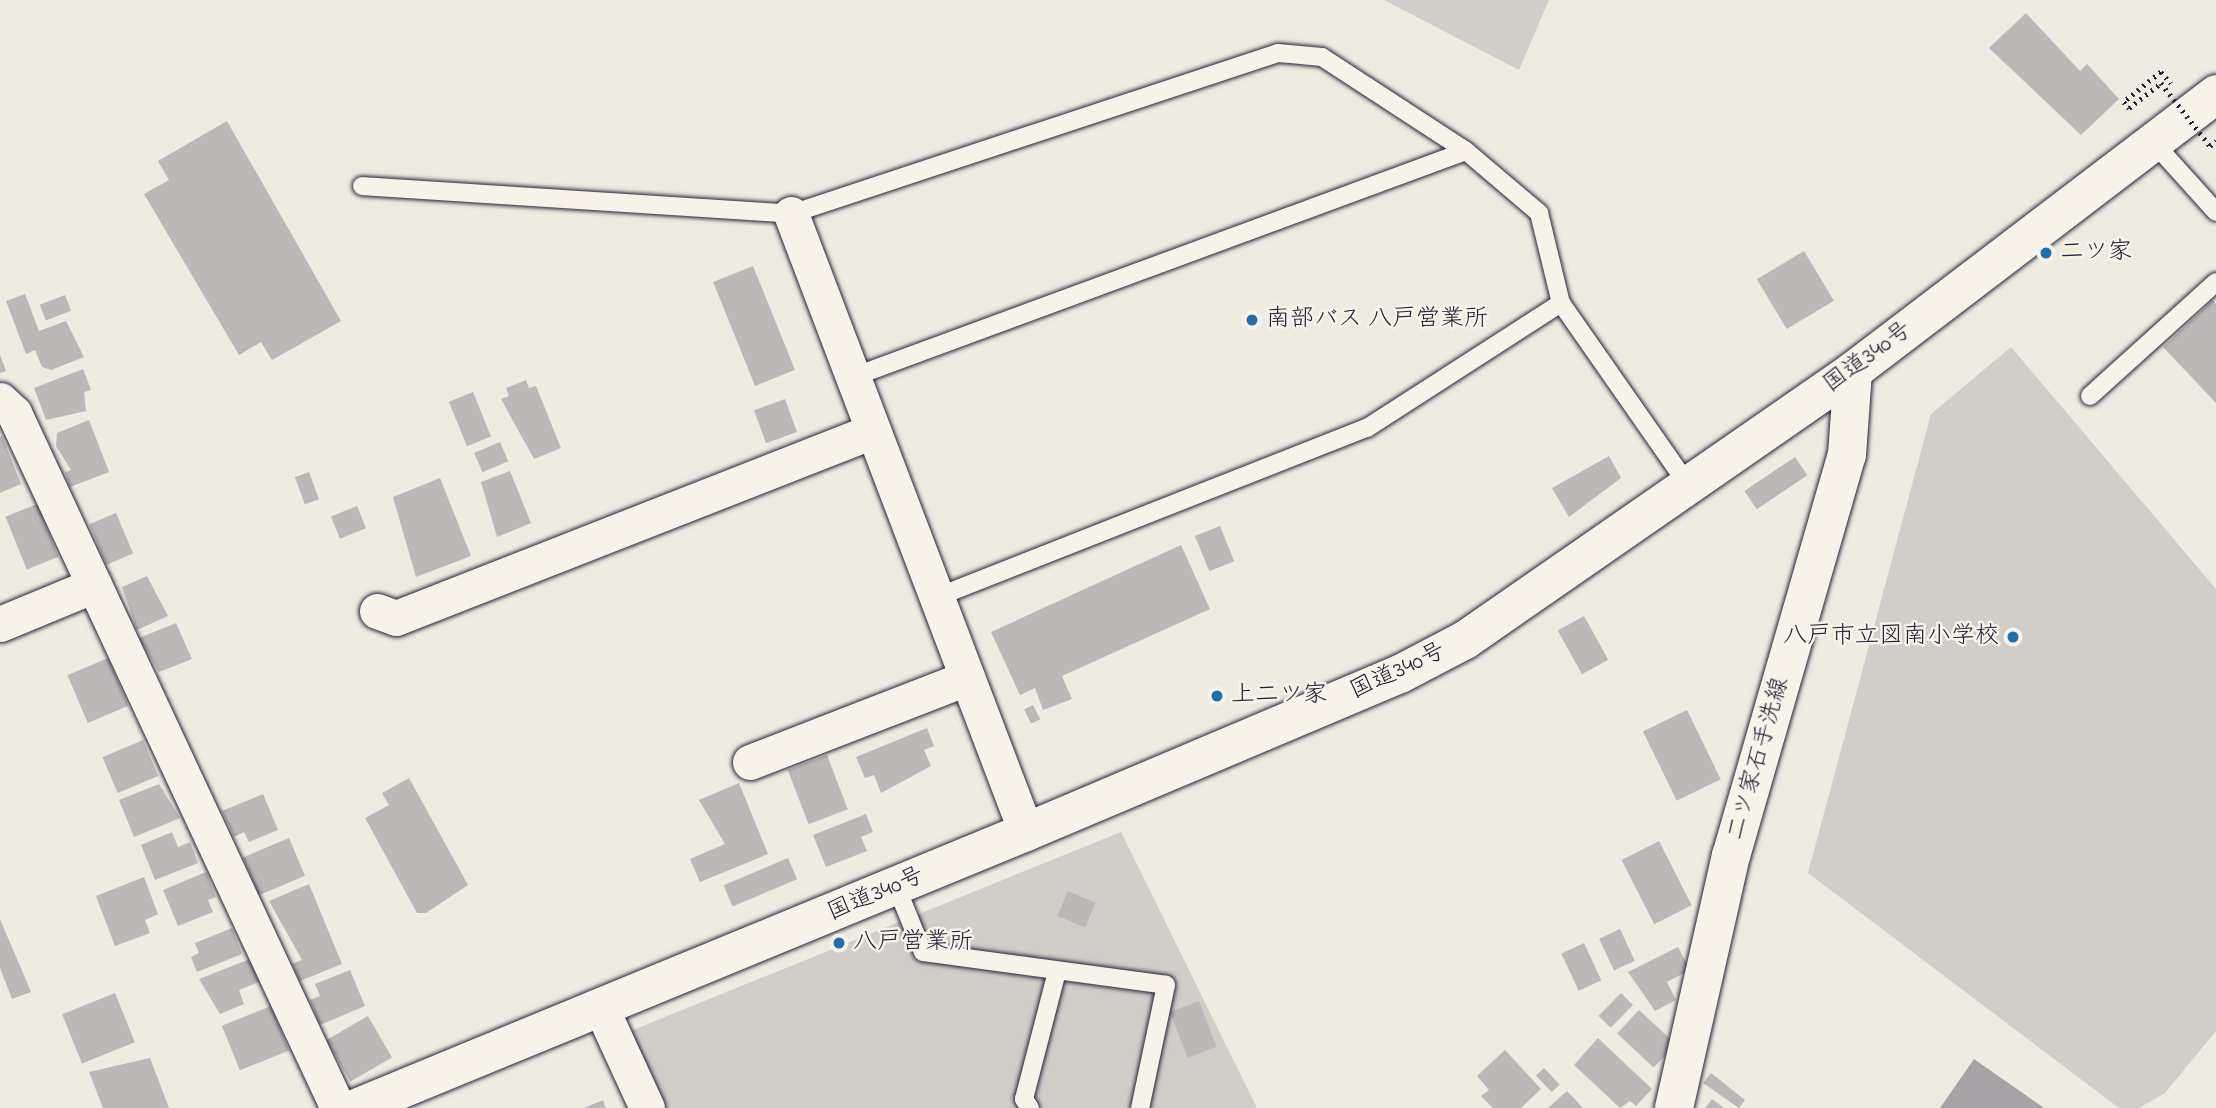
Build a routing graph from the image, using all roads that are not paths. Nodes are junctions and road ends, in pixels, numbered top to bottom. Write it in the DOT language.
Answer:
graph roads {
  1 [pos="2216,94"];
  2 [pos="2153,142"];
  3 [pos="1466,150"];
  4 [pos="362,186"];
  5 [pos="2216,212"];
  6 [pos="791,214"];
  7 [pos="2216,282"];
  8 [pos="1561,303"];
  9 [pos="1853,370"];
  10 [pos="853,377"];
  11 [pos="2090,396"];
  12 [pos="0,400"];
  13 [pos="873,431"];
  14 [pos="1688,485"];
  15 [pos="94,585"];
  16 [pos="937,597"];
  17 [pos="377,611"];
  18 [pos="0,624"];
  19 [pos="967,678"];
  20 [pos="750,761"];
  21 [pos="1026,832"];
  22 [pos="896,886"];
  23 [pos="1057,971"];
  24 [pos="602,1010"];
  25 [pos="338,1108"];
  26 [pos="356,1108"];
  27 [pos="647,1108"];
  28 [pos="1030,1108"];
  29 [pos="1140,1108"];
  30 [pos="1674,1108"];
  1 -- 2 [label="main road, 国道340号"];
  2 -- 5 [label="lane"];
  2 -- 9 [label="main road, 国道340号"];
  3 -- 6 [label="lane"];
  3 -- 8 [label="lane"];
  3 -- 10 [label="lane"];
  4 -- 6 [label="lane"];
  6 -- 10 [label="street"];
  7 -- 11 [label="lane"];
  8 -- 14 [label="lane"];
  8 -- 16 [label="lane"];
  9 -- 14 [label="main road, 国道340号"];
  9 -- 30 [label="main road, 二ツ家石手洗線"];
  10 -- 13 [label="street"];
  12 -- 15 [label="street"];
  13 -- 16 [label="street"];
  13 -- 17 [label="street"];
  14 -- 21 [label="main road, 国道340号"];
  15 -- 18 [label="street"];
  15 -- 25 [label="street"];
  16 -- 19 [label="street"];
  19 -- 20 [label="street"];
  19 -- 21 [label="street"];
  21 -- 22 [label="main road, 国道340号"];
  22 -- 23 [label="lane"];
  22 -- 24 [label="main road, 国道340号"];
  23 -- 28 [label="lane"];
  23 -- 29 [label="lane"];
  24 -- 26 [label="main road, 国道340号"];
  24 -- 27 [label="street"];
}
